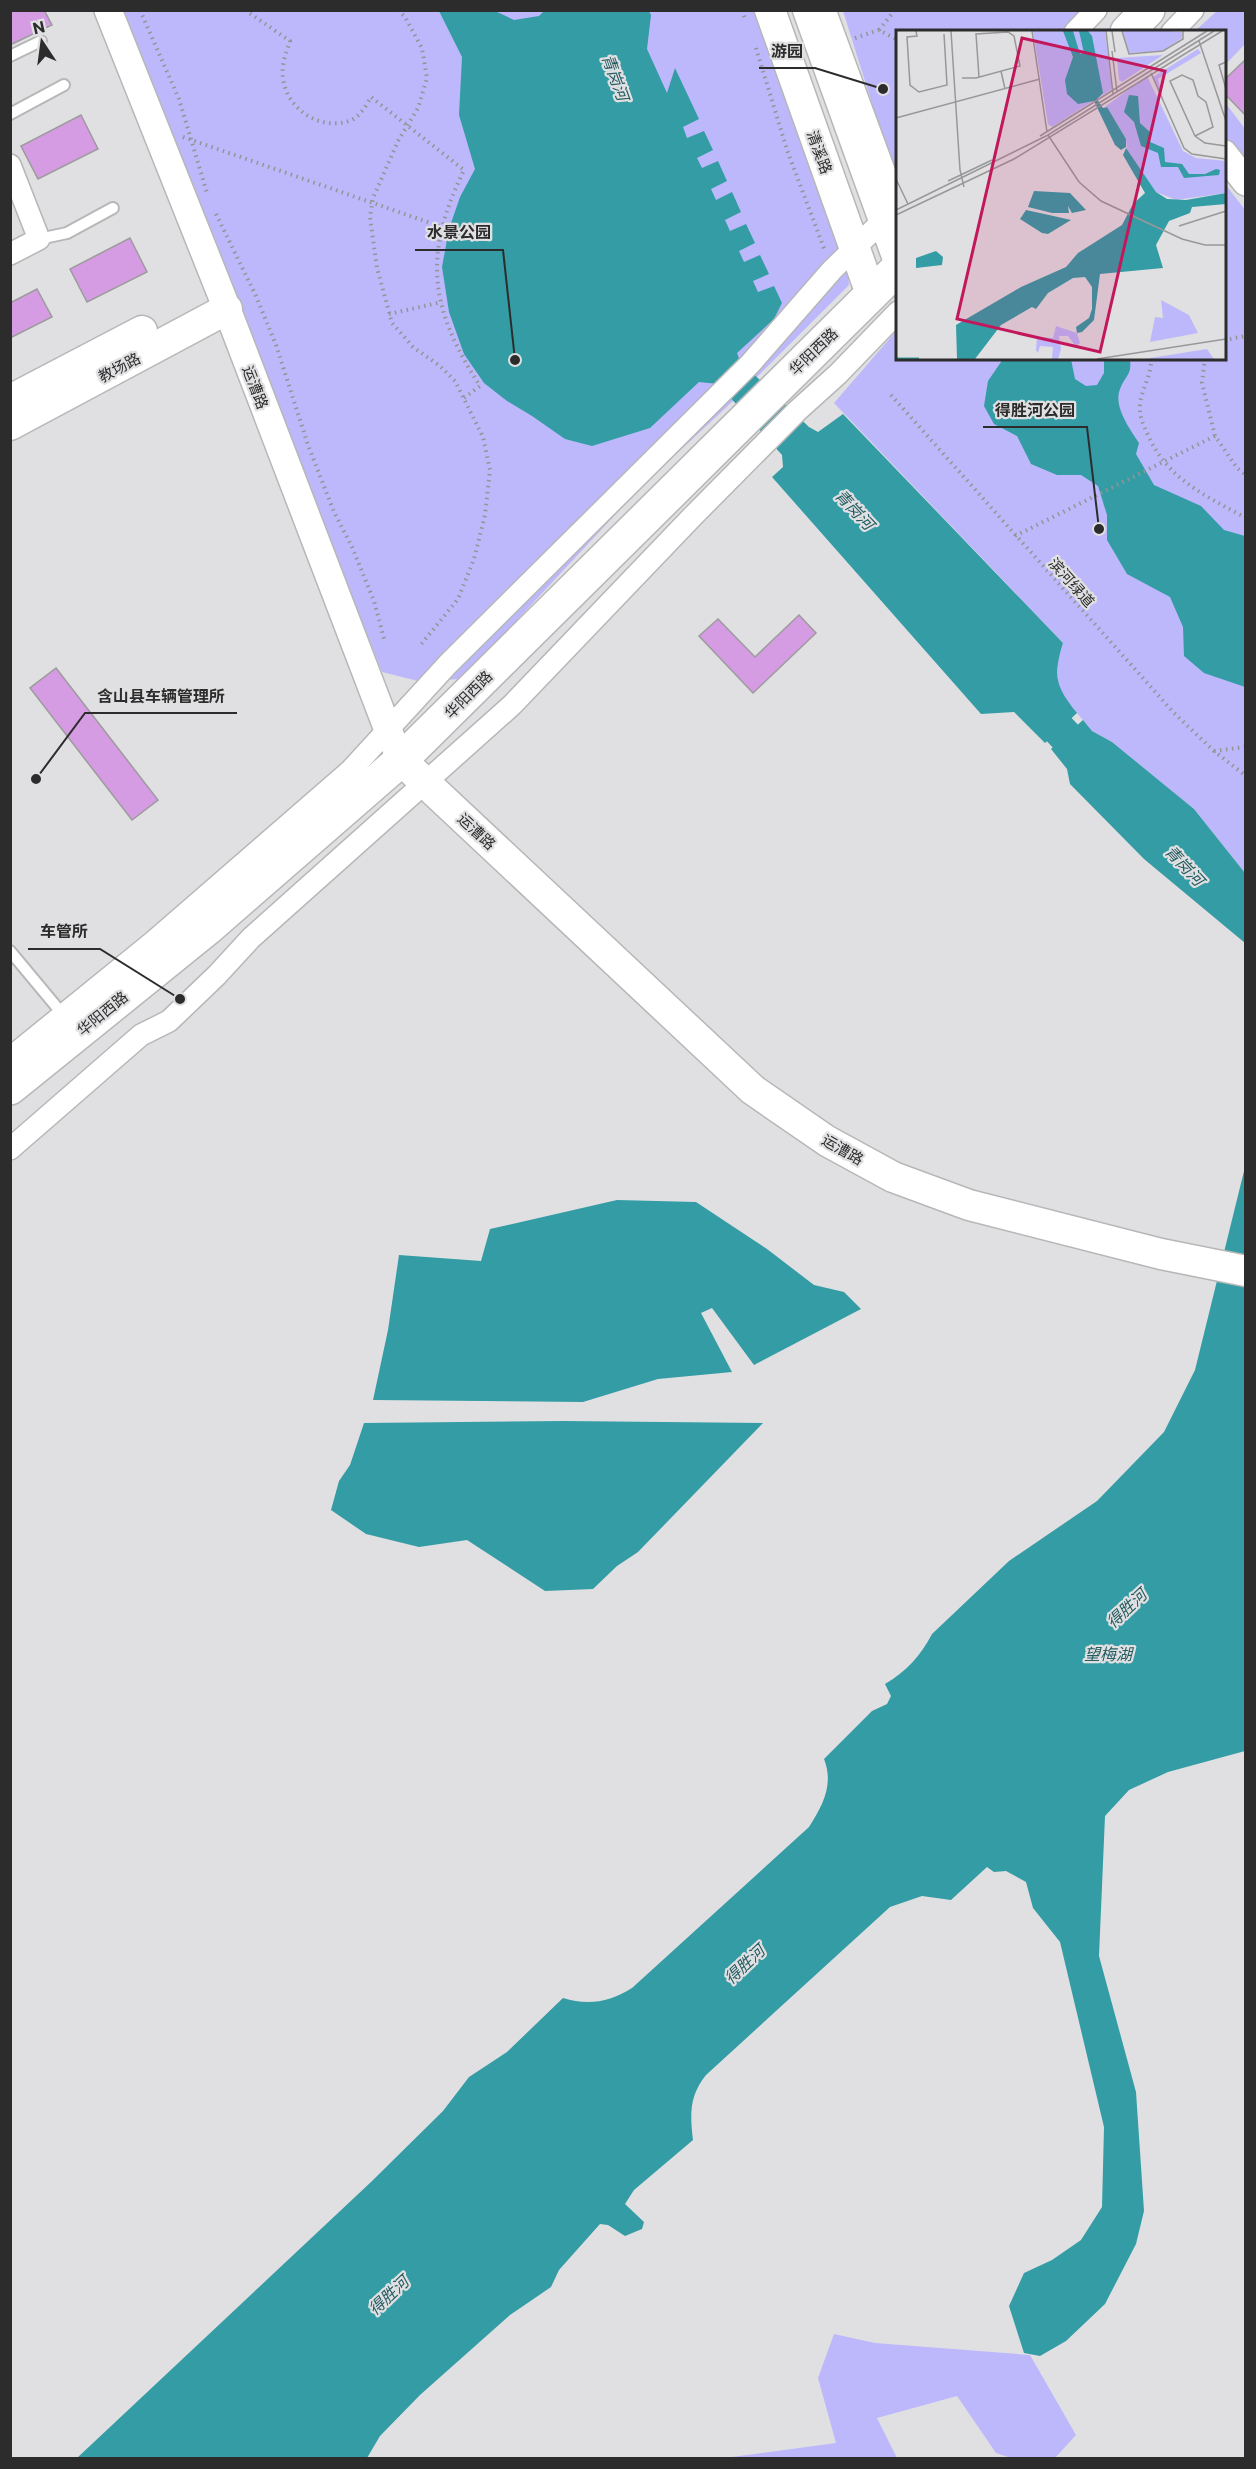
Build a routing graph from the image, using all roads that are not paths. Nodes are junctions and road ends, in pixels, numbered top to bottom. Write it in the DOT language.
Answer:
graph roads {
  1 [pos="108,10"];
  2 [pos="770,10"];
  3 [pos="808,10"];
  4 [pos="825,10"];
  5 [pos="1096,10"];
  6 [pos="1193,10"];
  7 [pos="1077,30"];
  8 [pos="1174,30"];
  9 [pos="41,40"];
  10 [pos="10,56"];
  11 [pos="64,85"];
  12 [pos="10,114"];
  13 [pos="1226,157"];
  14 [pos="10,165"];
  15 [pos="1245,182"];
  16 [pos="113,208"];
  17 [pos="894,210"];
  18 [pos="39,239"];
  19 [pos="896,243"];
  20 [pos="855,248"];
  21 [pos="10,254"];
  22 [pos="896,269"];
  23 [pos="871,294"];
  24 [pos="223,300"];
  25 [pos="896,313"];
  26 [pos="10,400"];
  27 [pos="786,400"];
  28 [pos="10,425"];
  29 [pos="388,730"];
  30 [pos="401,760"];
  31 [pos="10,951"];
  32 [pos="71,1024"];
  33 [pos="10,1058"];
  34 [pos="10,1088"];
  35 [pos="10,1149"];
  36 [pos="1245,1271"];
  1 -- 24 [label="street, 运漕路"];
  2 -- 20 [label="main road, 清溪路"];
  3 -- 17 [label="main road"];
  4 -- 17 [label="street"];
  5 -- 7 [label="street"];
  6 -- 8 [label="street"];
  9 -- 10 [label="lane"];
  11 -- 12 [label="lane"];
  13 -- 15 [label="street"];
  14 -- 18 [label="street"];
  16 -- 18 [label="lane"];
  17 -- 19 [label="main road"];
  17 -- 20 [label="street"];
  18 -- 21 [label="street"];
  20 -- 23 [label="main road, 清溪路"];
  20 -- 29 [label="street"];
  22 -- 23 [label="main road, 华阳西路"];
  23 -- 27 [label="main road, 华阳西路"];
  24 -- 26 [label="main road, 教场路"];
  24 -- 28 [label="main road, 教场路"];
  24 -- 29 [label="street, 运漕路"];
  25 -- 27 [label="street"];
  27 -- 30 [label="main road, 华阳西路"];
  27 -- 35 [label="street"];
  29 -- 30 [label="street, 运漕路"];
  29 -- 32 [label="street"];
  30 -- 32 [label="main road, 华阳西路"];
  30 -- 36 [label="main road, 运漕路"];
  31 -- 32 [label="lane"];
  32 -- 33 [label="street"];
  32 -- 34 [label="main road, 华阳西路"];
}
